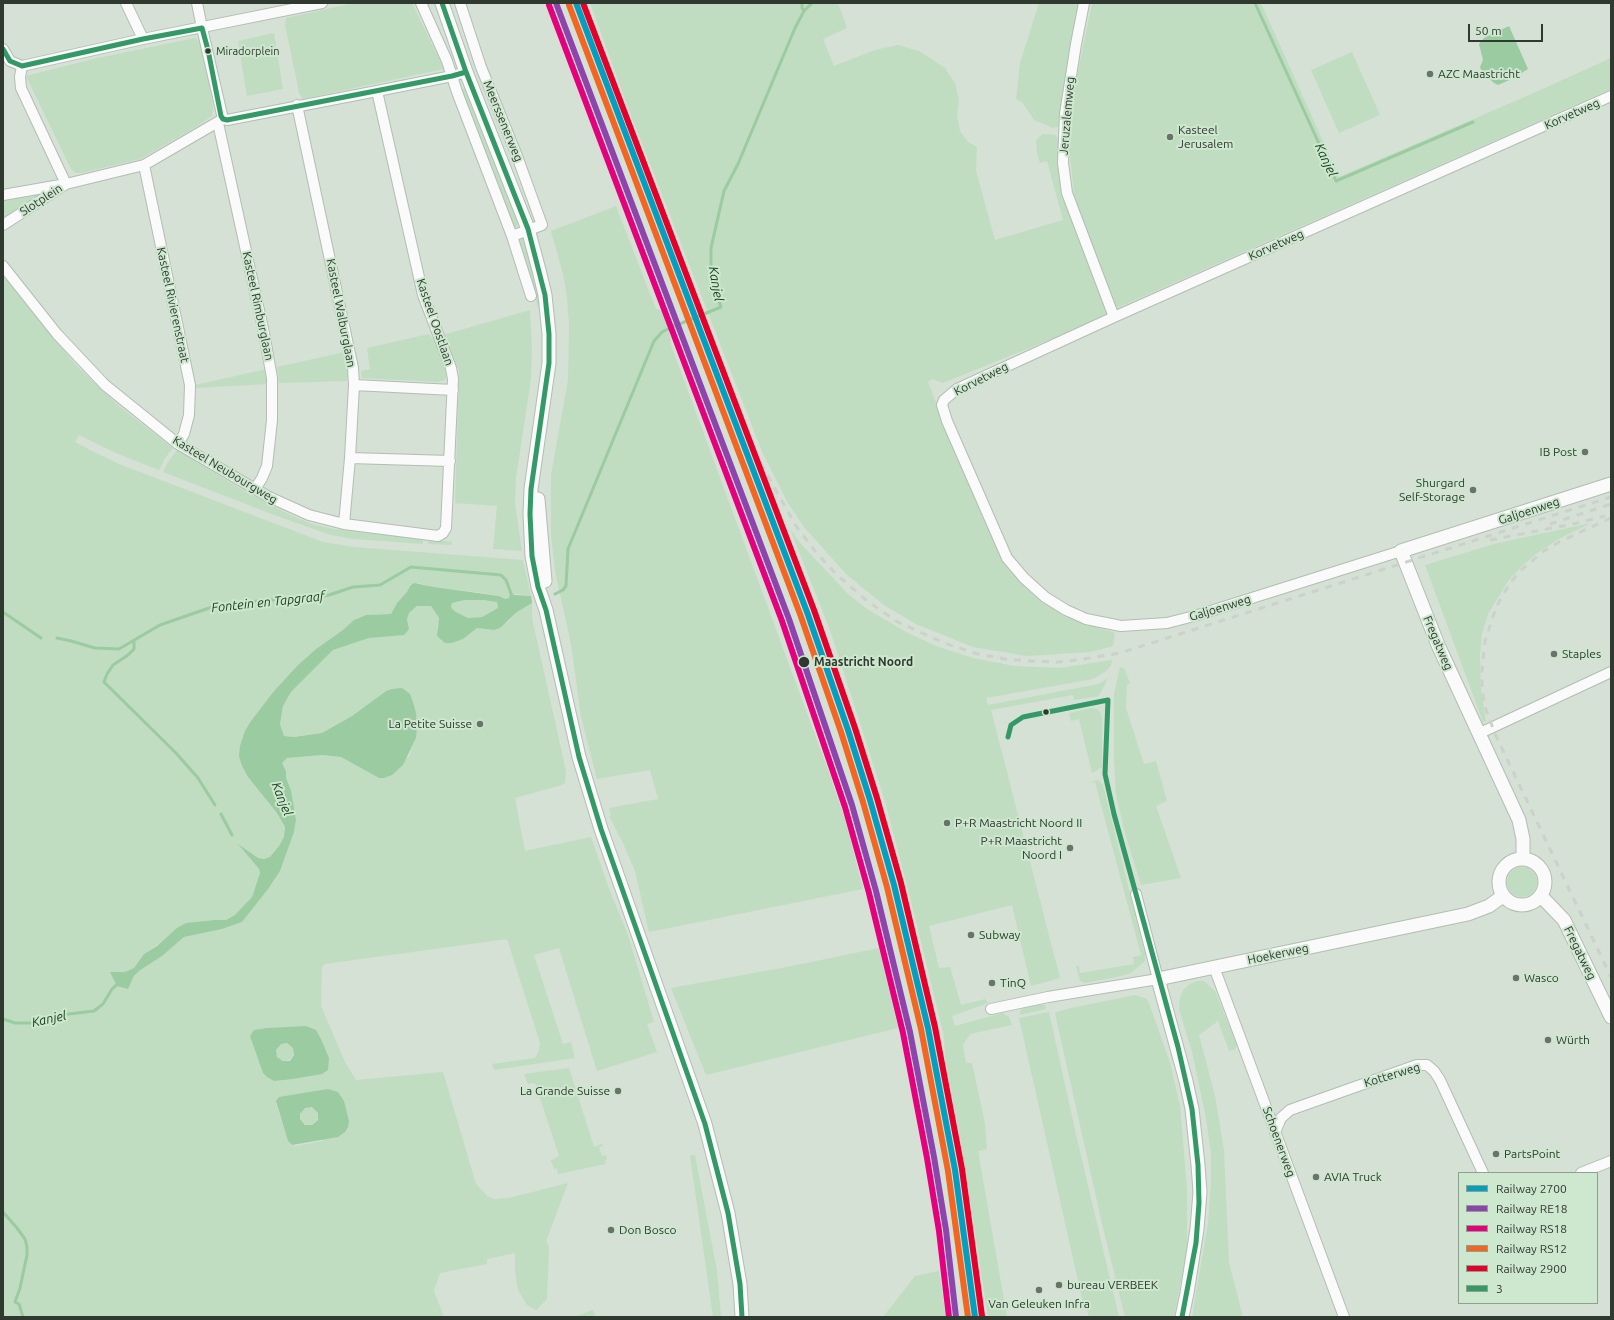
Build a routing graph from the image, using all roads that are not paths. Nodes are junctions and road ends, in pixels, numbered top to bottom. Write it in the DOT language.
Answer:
graph roads {
  1 [pos="126,3"];
  2 [pos="197,3"];
  3 [pos="322,3"];
  4 [pos="421,3"];
  5 [pos="442,3"];
  6 [pos="460,3"];
  7 [pos="1084,3"];
  8 [pos="284,7"];
  9 [pos="202,28"];
  10 [pos="143,39"];
  11 [pos="3,49"];
  12 [pos="22,66"];
  13 [pos="466,72"];
  14 [pos="452,76"];
  15 [pos="377,91"];
  16 [pos="1611,96"];
  17 [pos="297,105"];
  18 [pos="220,121"];
  19 [pos="144,165"];
  20 [pos="66,184"];
  21 [pos="3,195"];
  22 [pos="3,225"];
  23 [pos="528,229"];
  24 [pos="512,236"];
  25 [pos="3,266"];
  26 [pos="531,296"];
  27 [pos="1114,317"];
  28 [pos="354,385"];
  29 [pos="453,390"];
  30 [pos="944,400"];
  31 [pos="178,444"];
  32 [pos="350,458"];
  33 [pos="450,461"];
  34 [pos="1611,484"];
  35 [pos="256,489"];
  36 [pos="344,524"];
  37 [pos="443,533"];
  38 [pos="1401,551"];
  39 [pos="1611,672"];
  40 [pos="1478,734"];
  41 [pos="1523,859"];
  42 [pos="1136,894"];
  43 [pos="1503,896"];
  44 [pos="1541,896"];
  45 [pos="1214,967"];
  46 [pos="1158,979"];
  47 [pos="991,1009"];
  48 [pos="1611,1017"];
  49 [pos="1275,1132"];
  50 [pos="1611,1161"];
  51 [pos="1483,1172"];
  52 [pos="1584,1172"];
  53 [pos="742,1317"];
  54 [pos="1182,1317"];
  55 [pos="1344,1317"];
  1 -- 10 [label="street"];
  2 -- 9 [label="street"];
  3 -- 8 [label="street"];
  4 -- 14 [label="street"];
  5 -- 13 [label="street, Meerssenerweg"];
  6 -- 23 [label="street, Meerssenerweg"];
  7 -- 27 [label="street, Jeruzalemweg"];
  8 -- 9 [label="street"];
  9 -- 10 [label="street"];
  9 -- 18 [label="street"];
  10 -- 12 [label="street"];
  11 -- 12 [label="street"];
  12 -- 20 [label="street"];
  13 -- 14 [label="street"];
  13 -- 23 [label="street, Meerssenerweg"];
  14 -- 15 [label="street"];
  14 -- 24 [label="street"];
  15 -- 17 [label="street"];
  15 -- 29 [label="street, Kasteel Oostlaan"];
  16 -- 27 [label="street, Korvetweg"];
  17 -- 18 [label="street"];
  17 -- 28 [label="street, Kasteel Walburglaan"];
  18 -- 19 [label="street"];
  18 -- 35 [label="street, Kasteel Rimburglaan"];
  19 -- 20 [label="street"];
  19 -- 31 [label="street, Kasteel Rivierenstraat"];
  20 -- 21 [label="street, Slotplein"];
  20 -- 22 [label="street, Slotplein"];
  23 -- 24 [label="street, Meerssenerweg"];
  23 -- 53 [label="street, Meerssenerweg"];
  24 -- 26 [label="street"];
  25 -- 31 [label="street, Kasteel Neubourgweg"];
  27 -- 30 [label="street, Korvetweg"];
  28 -- 29 [label="street"];
  28 -- 32 [label="street, Kasteel Walburglaan"];
  29 -- 33 [label="street, Kasteel Oostlaan"];
  30 -- 38 [label="street, Galjoenweg"];
  31 -- 35 [label="street, Kasteel Neubourgweg"];
  32 -- 33 [label="street"];
  32 -- 36 [label="street, Kasteel Walburglaan"];
  33 -- 37 [label="street, Kasteel Oostlaan"];
  34 -- 38 [label="street, Galjoenweg"];
  35 -- 36 [label="street, Kasteel Neubourgweg"];
  36 -- 37 [label="street, Kasteel Neubourgweg"];
  38 -- 40 [label="street, Fregatweg"];
  39 -- 40 [label="street"];
  40 -- 41 [label="street, Fregatweg"];
  41 -- 43 [label="street"];
  41 -- 44 [label="street"];
  42 -- 46 [label="street"];
  43 -- 44 [label="street"];
  43 -- 45 [label="street, Hoekerweg"];
  44 -- 48 [label="street, Fregatweg"];
  45 -- 46 [label="street, Hoekerweg"];
  45 -- 49 [label="street, Schoenerweg"];
  46 -- 47 [label="street, Hoekerweg"];
  46 -- 54 [label="street"];
  49 -- 51 [label="street, Kotterweg"];
  49 -- 55 [label="street, Schoenerweg"];
  50 -- 52 [label="street"];
}
